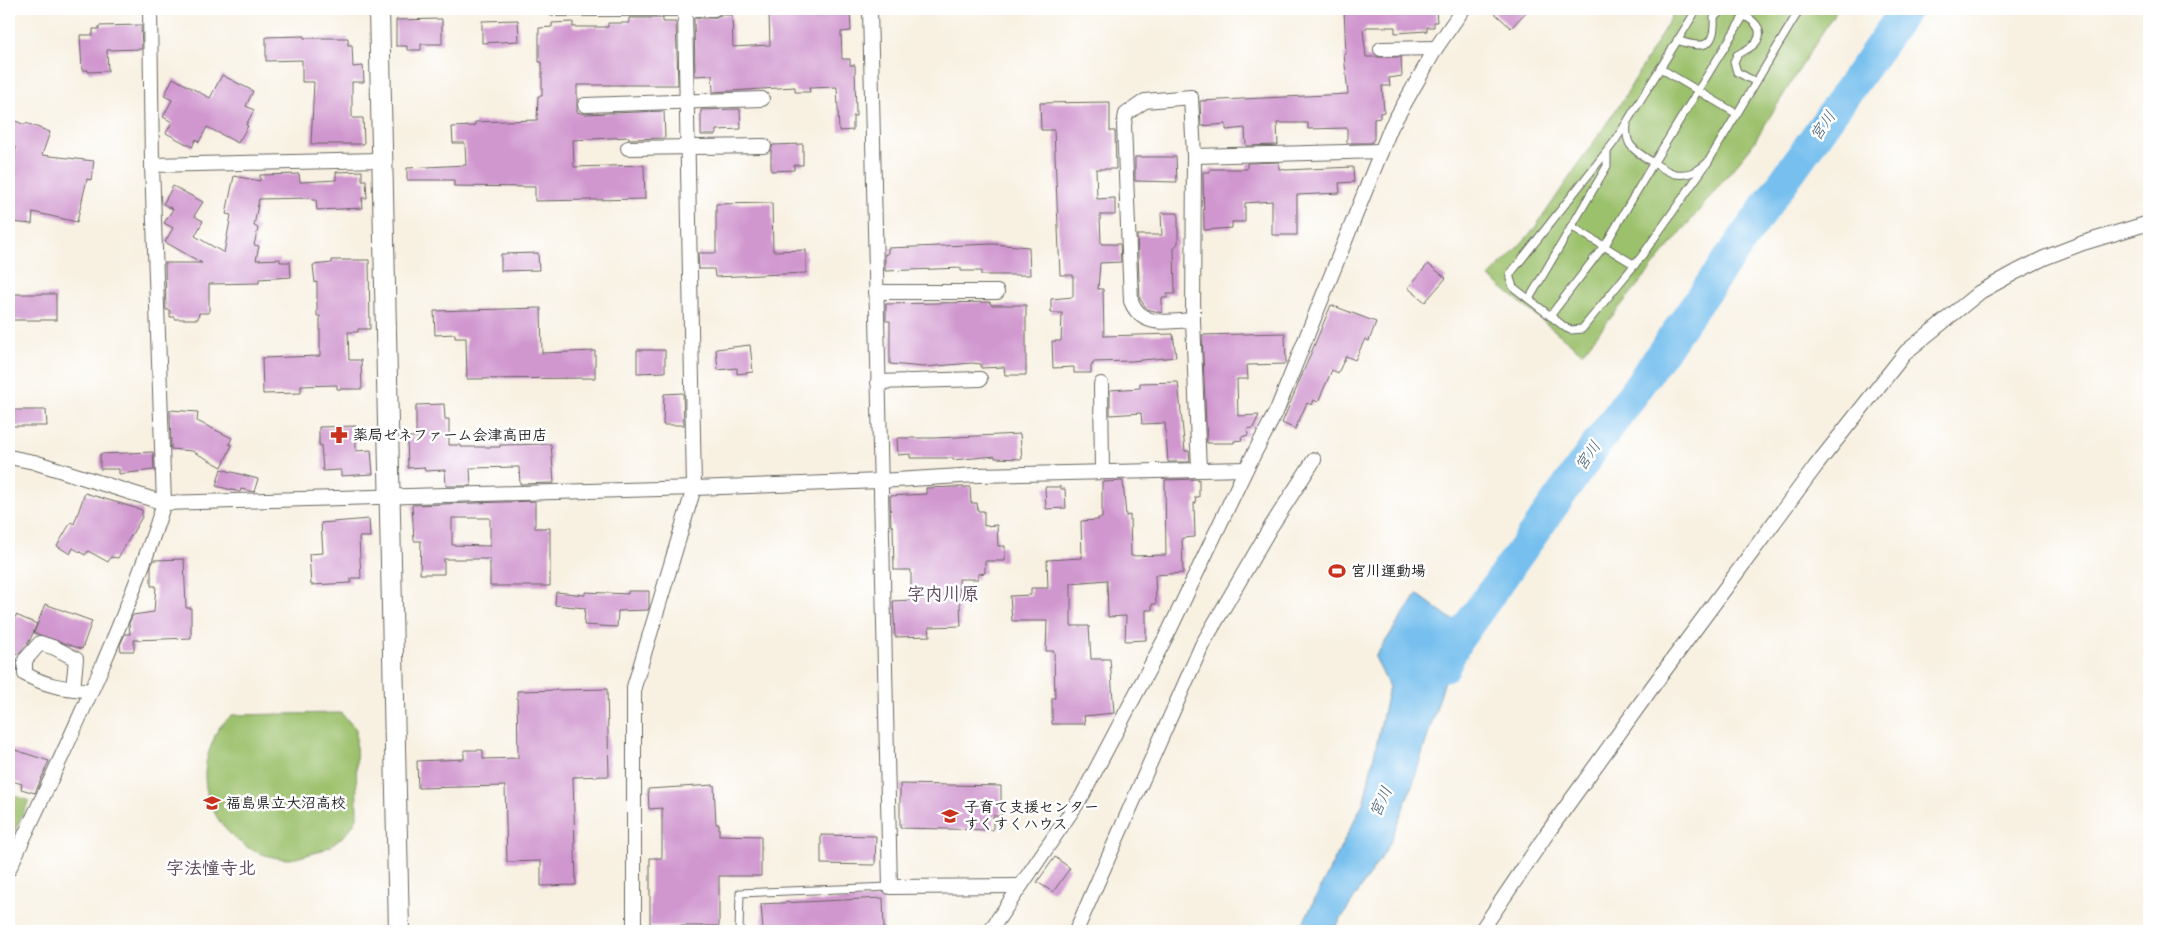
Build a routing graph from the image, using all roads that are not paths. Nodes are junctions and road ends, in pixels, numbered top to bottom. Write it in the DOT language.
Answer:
graph roads {
  1 [pos="150,9"];
  2 [pos="379,9"];
  3 [pos="554,9"];
  4 [pos="685,9"];
  5 [pos="714,9"];
  6 [pos="870,9"];
  7 [pos="1463,9"];
  8 [pos="1697,9"];
  9 [pos="1724,9"];
  10 [pos="1732,9"];
  11 [pos="1790,9"];
  12 [pos="1799,11"];
  13 [pos="1746,12"];
  14 [pos="1678,40"];
  15 [pos="1436,48"];
  16 [pos="1381,49"];
  17 [pos="1660,68"];
  18 [pos="1756,82"];
  19 [pos="1698,91"];
  20 [pos="762,99"];
  21 [pos="687,101"];
  22 [pos="585,105"];
  23 [pos="1737,114"];
  24 [pos="1627,122"];
  25 [pos="764,146"];
  26 [pos="688,147"];
  27 [pos="628,148"];
  28 [pos="1381,151"];
  29 [pos="1607,151"];
  30 [pos="1194,156"];
  31 [pos="381,160"];
  32 [pos="1654,162"];
  33 [pos="1708,162"];
  34 [pos="152,165"];
  35 [pos="2149,223"];
  36 [pos="1571,226"];
  37 [pos="1604,247"];
  38 [pos="1634,265"];
  39 [pos="876,292"];
  40 [pos="997,292"];
  41 [pos="1529,299"];
  42 [pos="1550,316"];
  43 [pos="1193,320"];
  44 [pos="980,379"];
  45 [pos="878,382"];
  46 [pos="1101,384"];
  47 [pos="9,457"];
  48 [pos="1314,460"];
  49 [pos="1246,469"];
  50 [pos="1199,470"];
  51 [pos="1102,471"];
  52 [pos="880,481"];
  53 [pos="694,488"];
  54 [pos="390,496"];
  55 [pos="164,503"];
  56 [pos="74,689"];
  57 [pos="91,691"];
  58 [pos="9,869"];
  59 [pos="1019,886"];
  60 [pos="890,887"];
  61 [pos="399,931"];
  62 [pos="634,931"];
  63 [pos="739,931"];
  64 [pos="990,931"];
  65 [pos="1076,931"];
  66 [pos="1481,931"];
  1 -- 34 [label="street"];
  2 -- 31 [label="street"];
  3 -- 4 [label="street"];
  4 -- 5 [label="street"];
  4 -- 21 [label="street"];
  6 -- 39 [label="street"];
  7 -- 15 [label="street"];
  8 -- 14 [label="lane"];
  9 -- 14 [label="lane"];
  10 -- 13 [label="lane"];
  11 -- 12 [label="lane"];
  12 -- 18 [label="lane"];
  13 -- 18 [label="lane"];
  13 -- 19 [label="lane"];
  14 -- 17 [label="lane"];
  15 -- 16 [label="street"];
  15 -- 28 [label="street"];
  17 -- 19 [label="lane"];
  17 -- 24 [label="lane"];
  18 -- 23 [label="lane"];
  19 -- 23 [label="lane"];
  19 -- 32 [label="lane"];
  20 -- 21 [label="street"];
  21 -- 22 [label="street"];
  21 -- 26 [label="street"];
  23 -- 33 [label="lane"];
  24 -- 29 [label="lane"];
  24 -- 32 [label="lane"];
  25 -- 26 [label="street"];
  26 -- 27 [label="street"];
  26 -- 53 [label="street"];
  28 -- 30 [label="street"];
  28 -- 49 [label="street"];
  29 -- 36 [label="lane"];
  29 -- 41 [label="lane"];
  30 -- 43 [label="street"];
  30 -- 43 [label="street"];
  31 -- 34 [label="street"];
  31 -- 54 [label="street"];
  32 -- 33 [label="lane"];
  32 -- 37 [label="lane"];
  33 -- 38 [label="lane"];
  34 -- 55 [label="street"];
  35 -- 66 [label="street"];
  36 -- 37 [label="lane"];
  36 -- 41 [label="lane"];
  37 -- 38 [label="lane"];
  37 -- 42 [label="lane"];
  38 -- 42 [label="lane"];
  39 -- 40 [label="street"];
  39 -- 45 [label="street"];
  41 -- 42 [label="lane"];
  43 -- 50 [label="street"];
  44 -- 45 [label="street"];
  45 -- 52 [label="street"];
  46 -- 51 [label="street"];
  47 -- 55 [label="street"];
  48 -- 65 [label="street"];
  49 -- 50 [label="street"];
  49 -- 59 [label="street"];
  50 -- 51 [label="street"];
  51 -- 52 [label="street"];
  52 -- 53 [label="street"];
  52 -- 60 [label="street"];
  53 -- 54 [label="street"];
  53 -- 62 [label="street"];
  54 -- 55 [label="street"];
  54 -- 61 [label="street"];
  55 -- 57 [label="street"];
  56 -- 57 [label="street"];
  57 -- 58 [label="street"];
  59 -- 60 [label="street"];
  59 -- 64 [label="street"];
  60 -- 63 [label="lane"];
}
